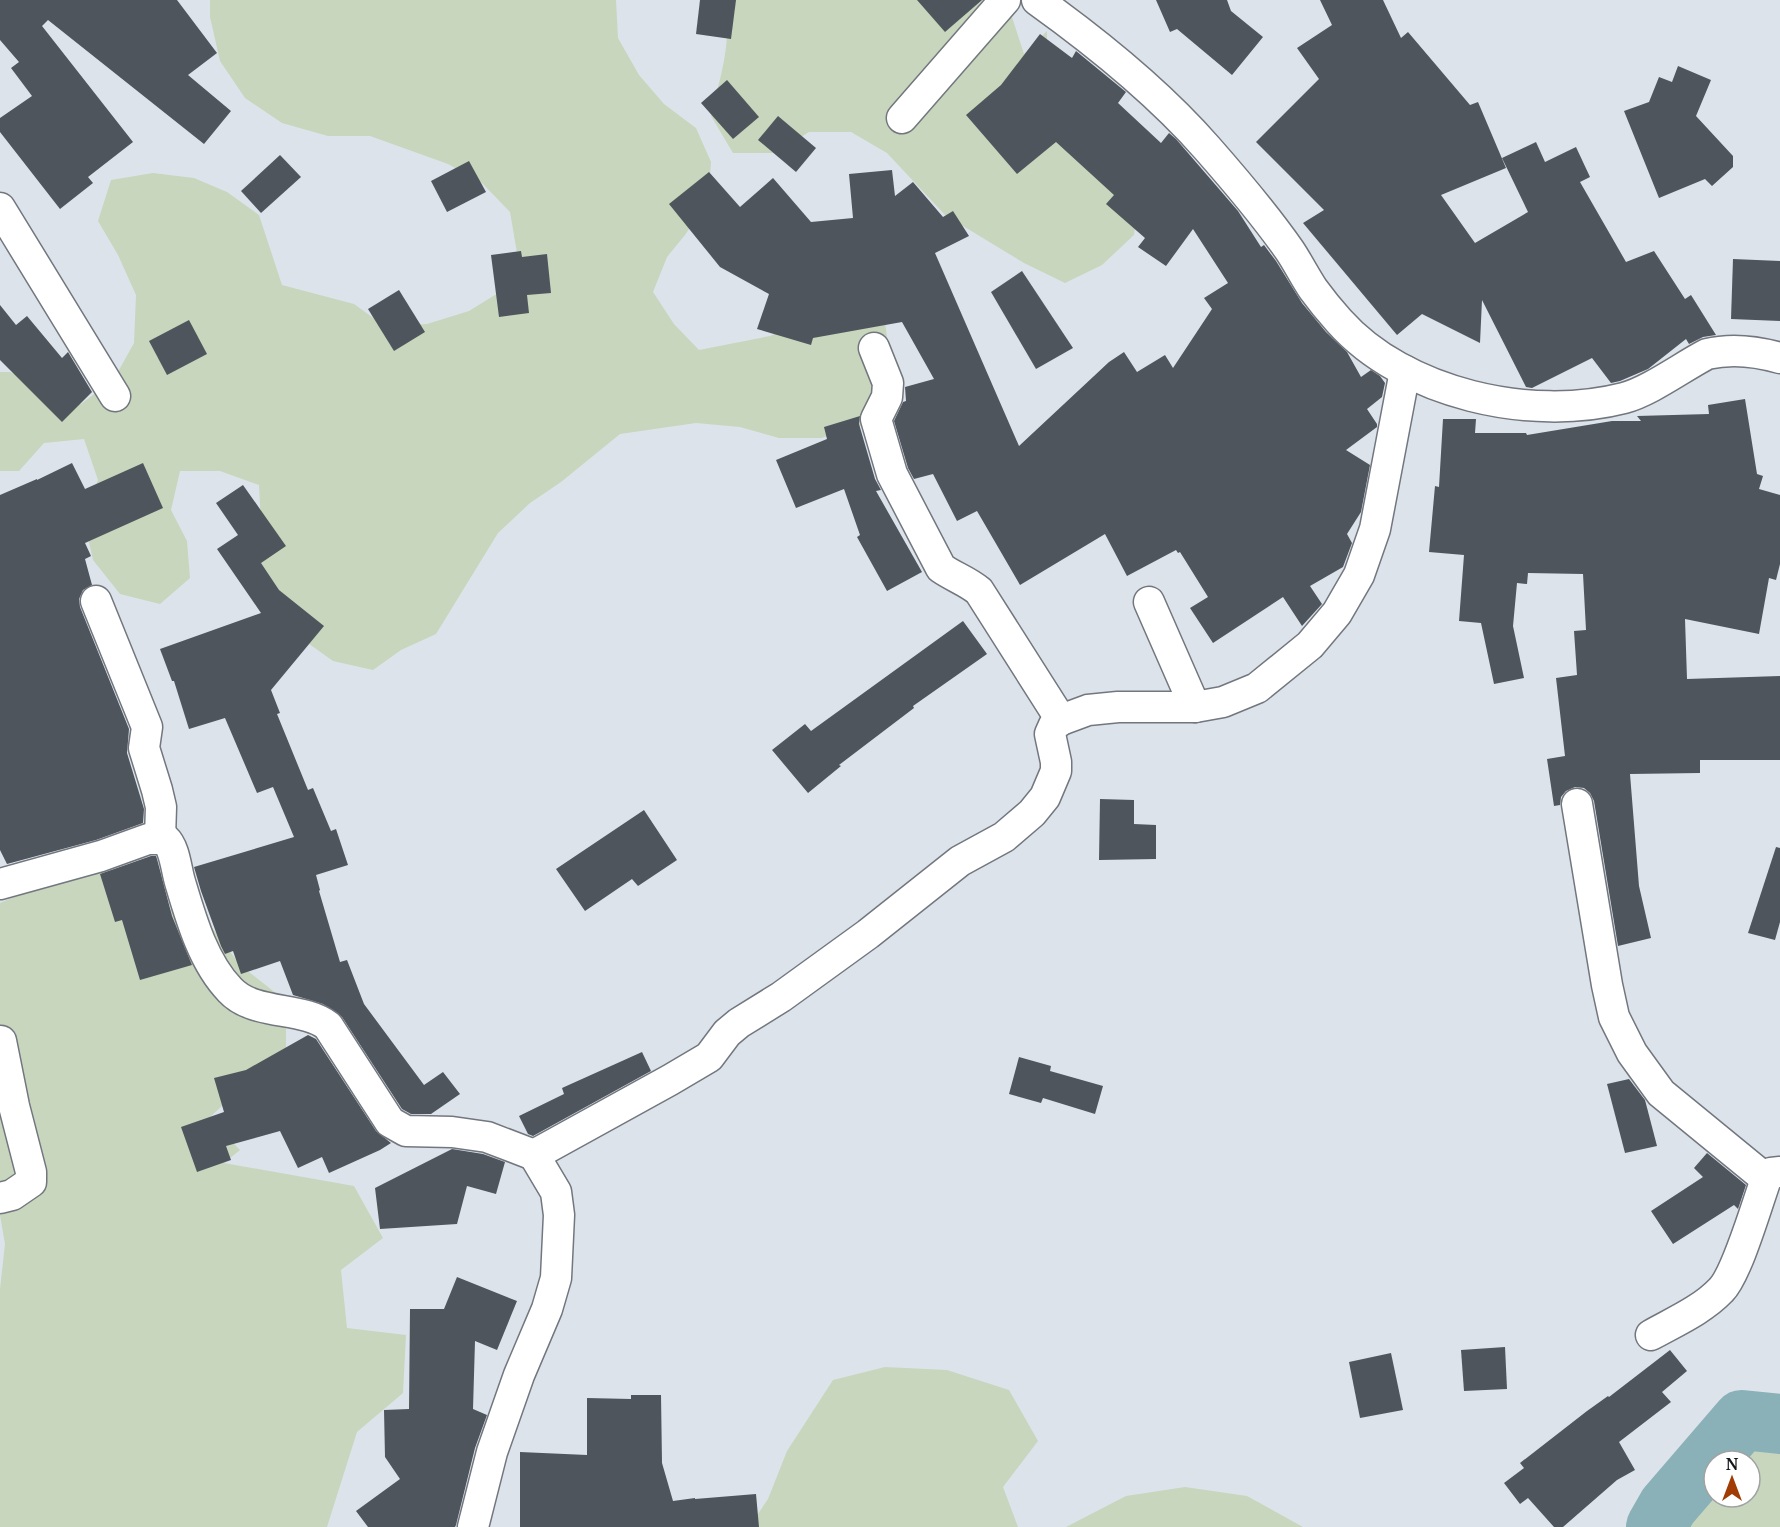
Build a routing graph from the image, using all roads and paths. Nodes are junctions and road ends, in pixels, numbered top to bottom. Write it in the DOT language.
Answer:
graph roads {
  1 [pos="1005,0"];
  2 [pos="1037,0"];
  3 [pos="902,118"];
  4 [pos="0,208"];
  5 [pos="874,348"];
  6 [pos="1780,358"];
  7 [pos="1405,371"];
  8 [pos="116,396"];
  9 [pos="96,601"];
  10 [pos="1149,602"];
  11 [pos="1195,707"];
  12 [pos="1060,720"];
  13 [pos="1577,804"];
  14 [pos="160,838"];
  15 [pos="0,884"];
  16 [pos="1,1041"];
  17 [pos="534,1155"];
  18 [pos="1773,1176"];
  19 [pos="0,1198"];
  20 [pos="1651,1335"];
  21 [pos="473,1527"];
  1 -- 3 [label="street"];
  2 -- 7 [label="street"];
  4 -- 8 [label="street"];
  5 -- 12 [label="street"];
  6 -- 7 [label="street"];
  7 -- 11 [label="street"];
  9 -- 14 [label="street"];
  10 -- 11 [label="street"];
  11 -- 12 [label="street"];
  12 -- 17 [label="street"];
  13 -- 18 [label="street"];
  14 -- 15 [label="street"];
  14 -- 17 [label="street"];
  16 -- 19 [label="street"];
  17 -- 21 [label="street"];
  18 -- 20 [label="street"];
}
